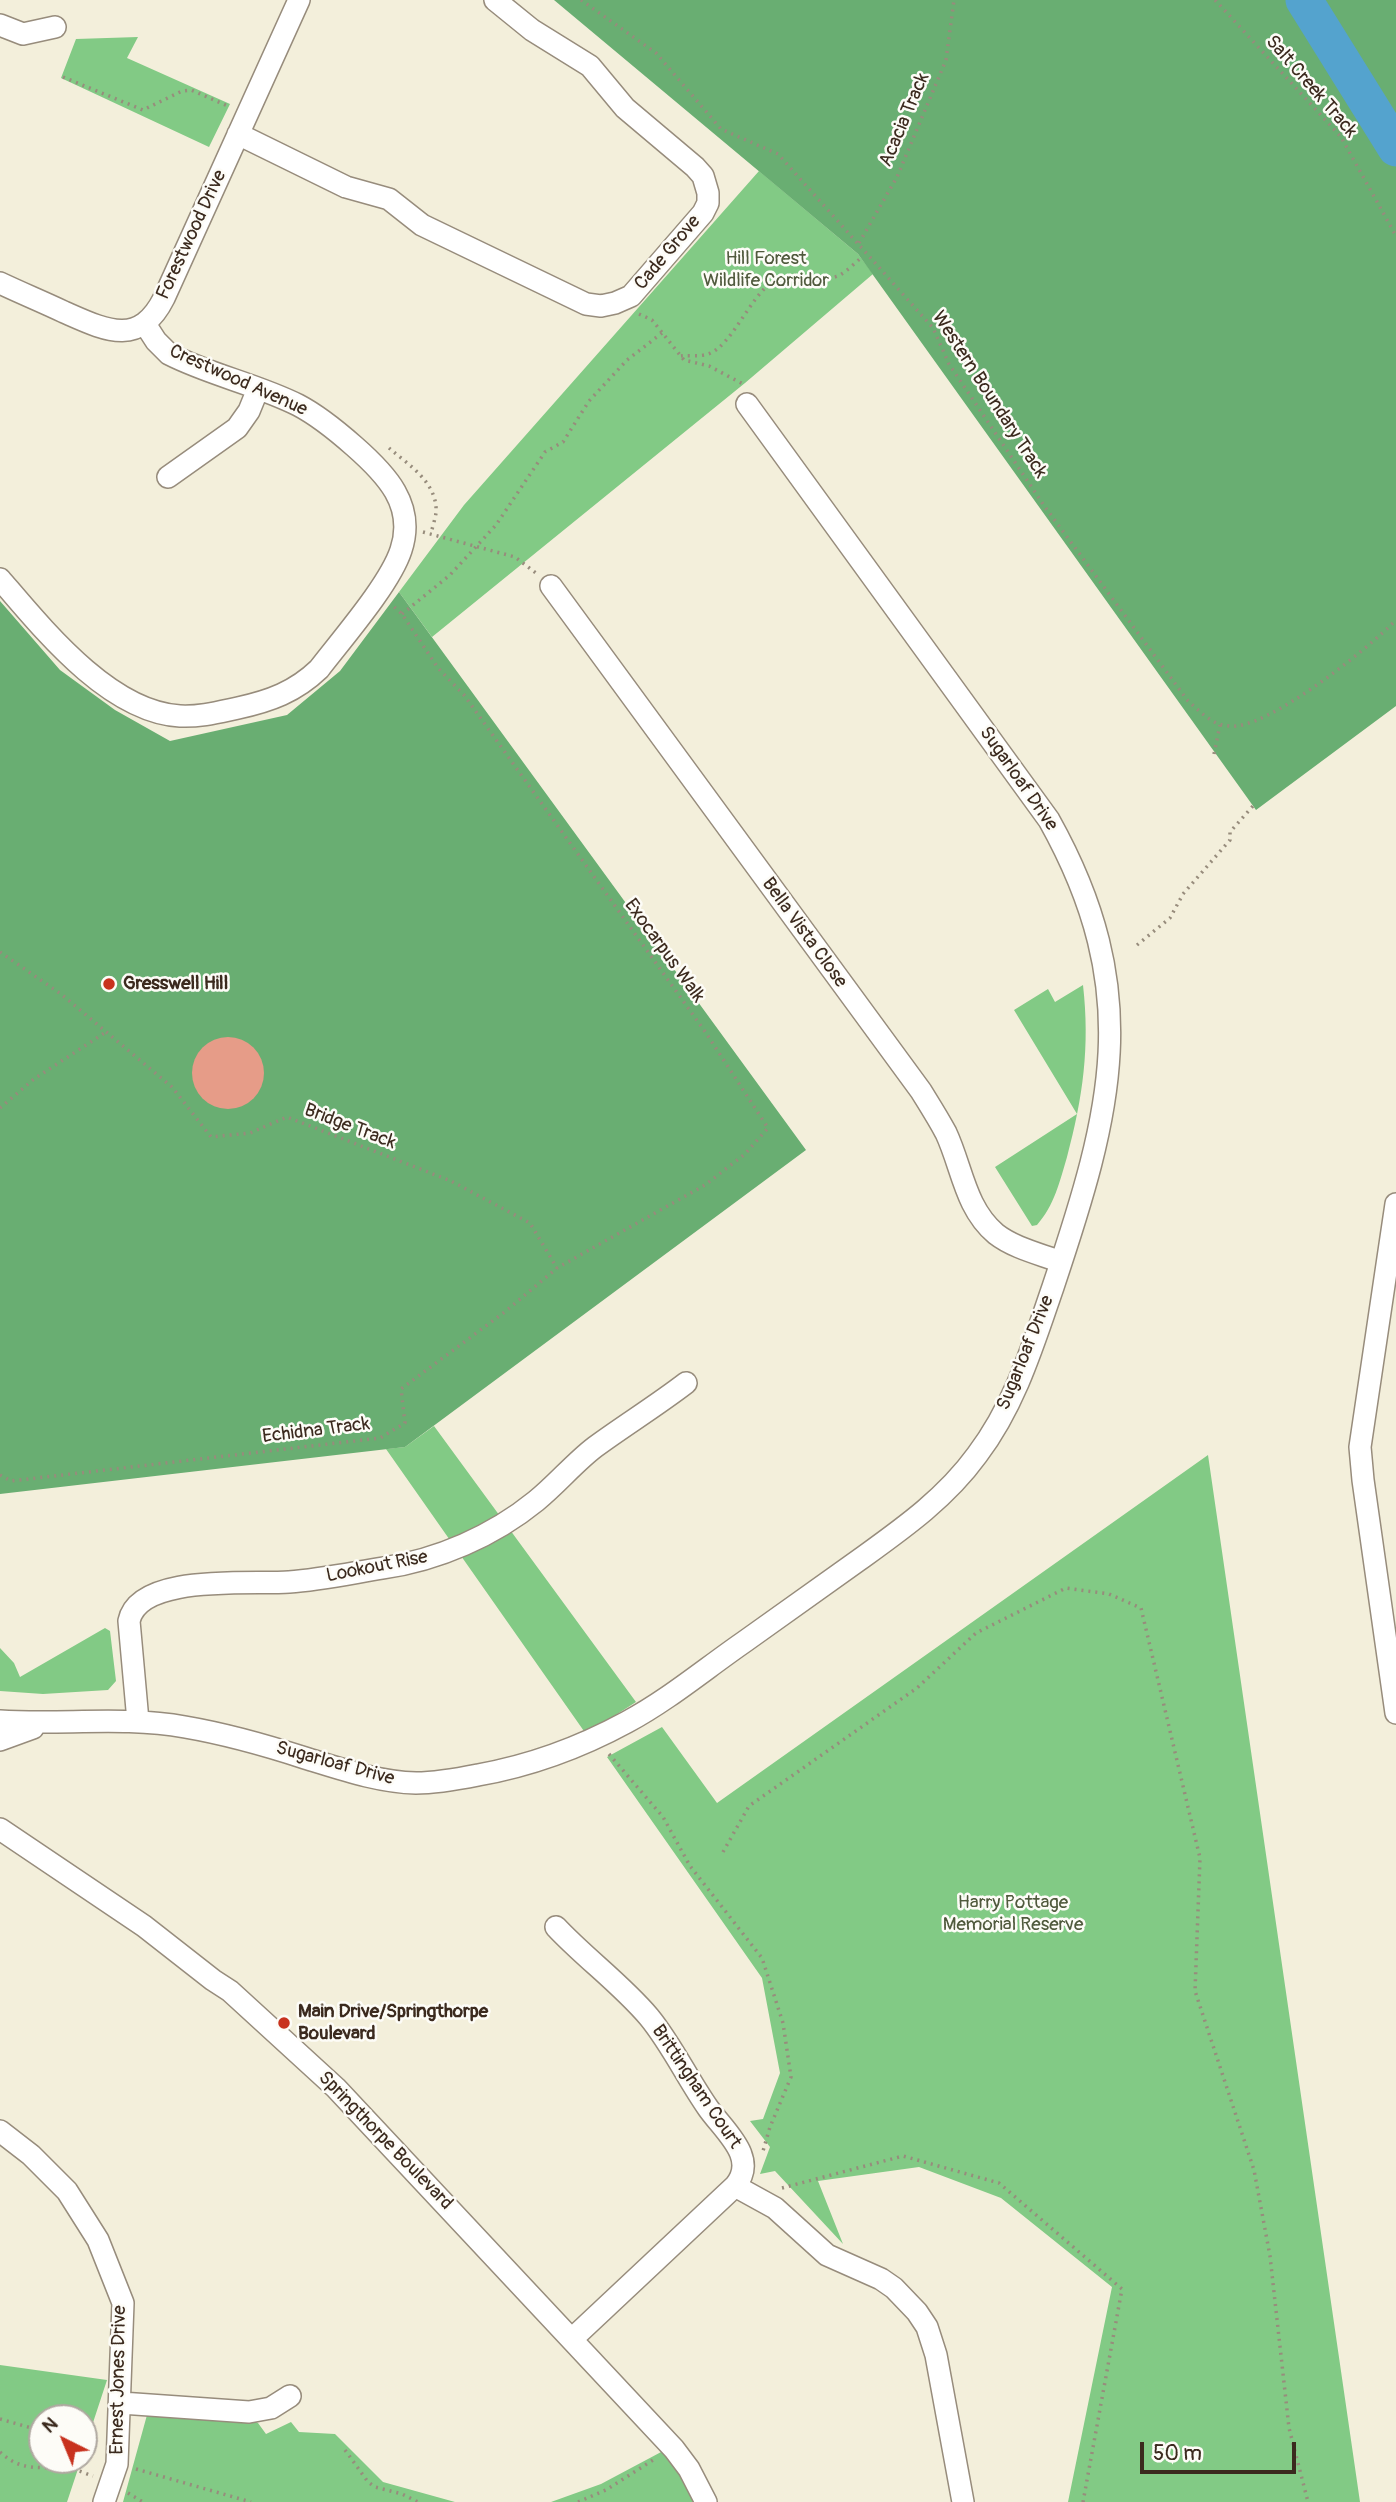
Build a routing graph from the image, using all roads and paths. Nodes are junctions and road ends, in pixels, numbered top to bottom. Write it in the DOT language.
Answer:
graph roads {
  1 [pos="299,0"];
  2 [pos="495,0"];
  3 [pos="581,0"];
  4 [pos="954,0"];
  5 [pos="1215,0"];
  6 [pos="0,25"];
  7 [pos="55,27"];
  8 [pos="63,77"];
  9 [pos="231,107"];
  10 [pos="238,134"];
  11 [pos="1396,236"];
  12 [pos="859,243"];
  13 [pos="861,258"];
  14 [pos="0,283"];
  15 [pos="623,301"];
  16 [pos="145,324"];
  17 [pos="662,333"];
  18 [pos="681,356"];
  19 [pos="258,389"];
  20 [pos="747,404"];
  21 [pos="382,442"];
  22 [pos="168,477"];
  23 [pos="405,527"];
  24 [pos="430,534"];
  25 [pos="476,547"];
  26 [pos="0,579"];
  27 [pos="551,586"];
  28 [pos="376,593"];
  29 [pos="402,614"];
  30 [pos="1396,620"];
  31 [pos="1220,725"];
  32 [pos="1214,754"];
  33 [pos="1253,806"];
  34 [pos="1137,945"];
  35 [pos="0,952"];
  36 [pos="106,1032"];
  37 [pos="0,1108"];
  38 [pos="1396,1204"];
  39 [pos="1061,1262"];
  40 [pos="556,1268"];
  41 [pos="686,1383"];
  42 [pos="0,1475"];
  43 [pos="1396,1713"];
  44 [pos="0,1721"];
  45 [pos="138,1721"];
  46 [pos="45,1724"];
  47 [pos="596,1737"];
  48 [pos="0,1740"];
  49 [pos="4,1828"];
  50 [pos="723,1852"];
  51 [pos="556,1927"];
  52 [pos="0,2131"];
  53 [pos="759,2162"];
  54 [pos="744,2190"];
  55 [pos="572,2339"];
  56 [pos="290,2396"];
  57 [pos="121,2403"];
  58 [pos="0,2419"];
  59 [pos="28,2427"];
  60 [pos="98,2446"];
  61 [pos="345,2450"];
  62 [pos="0,2452"];
  63 [pos="653,2460"];
  64 [pos="111,2483"];
  65 [pos="143,2502"];
  66 [pos="251,2502"];
  67 [pos="418,2502"];
  68 [pos="578,2502"];
  69 [pos="706,2502"];
  70 [pos="963,2502"];
  71 [pos="1083,2502"];
  72 [pos="1308,2502"];
  1 -- 10 [label="street, Forestwood Drive"];
  2 -- 15 [label="street, Cade Grove"];
  3 -- 12 [label="path, Western Boundary Track"];
  4 -- 12 [label="path, Acacia Track"];
  5 -- 11 [label="path, Salt Creek Track"];
  6 -- 7 [label="street"];
  8 -- 9 [label="path"];
  10 -- 15 [label="street, Cade Grove"];
  10 -- 16 [label="street, Forestwood Drive"];
  12 -- 31 [label="path, Western Boundary Track"];
  13 -- 18 [label="path"];
  14 -- 16 [label="street"];
  15 -- 17 [label="path"];
  16 -- 19 [label="street, Crestwood Avenue"];
  17 -- 18 [label="path"];
  17 -- 25 [label="path"];
  18 -- 20 [label="path"];
  19 -- 22 [label="street"];
  19 -- 23 [label="street, Crestwood Avenue"];
  20 -- 39 [label="street, Sugarloaf Drive"];
  21 -- 24 [label="path"];
  23 -- 24 [label="path"];
  23 -- 28 [label="street, Crestwood Avenue"];
  24 -- 25 [label="path"];
  25 -- 27 [label="path"];
  25 -- 29 [label="path"];
  26 -- 28 [label="street, Crestwood Avenue"];
  27 -- 39 [label="street, Bella Vista Close"];
  28 -- 29 [label="path, Exocarpus Walk"];
  29 -- 40 [label="path, Exocarpus Walk"];
  30 -- 31 [label="path"];
  31 -- 32 [label="path"];
  33 -- 34 [label="path"];
  35 -- 36 [label="path, Bridge Track"];
  36 -- 37 [label="path"];
  36 -- 40 [label="path, Bridge Track"];
  38 -- 43 [label="street"];
  39 -- 47 [label="street, Sugarloaf Drive"];
  40 -- 42 [label="path, Echidna Track"];
  41 -- 45 [label="street, Lookout Rise"];
  44 -- 46 [label="street, Sugarloaf Drive"];
  45 -- 46 [label="street, Sugarloaf Drive"];
  45 -- 47 [label="street, Sugarloaf Drive"];
  46 -- 48 [label="street, Sugarloaf Drive"];
  47 -- 53 [label="path"];
  49 -- 55 [label="street, Springthorpe Boulevard"];
  50 -- 72 [label="path"];
  51 -- 54 [label="street, Brittingham Court"];
  52 -- 57 [label="street, Ernest Jones Drive"];
  54 -- 55 [label="street"];
  54 -- 70 [label="street"];
  54 -- 71 [label="path"];
  55 -- 69 [label="street, Springthorpe Boulevard"];
  56 -- 57 [label="street"];
  57 -- 64 [label="street, Ernest Jones Drive"];
  58 -- 59 [label="path"];
  60 -- 64 [label="path"];
  61 -- 67 [label="path"];
  62 -- 64 [label="path"];
  63 -- 68 [label="path"];
  64 -- 65 [label="path"];
  64 -- 66 [label="path"];
}
